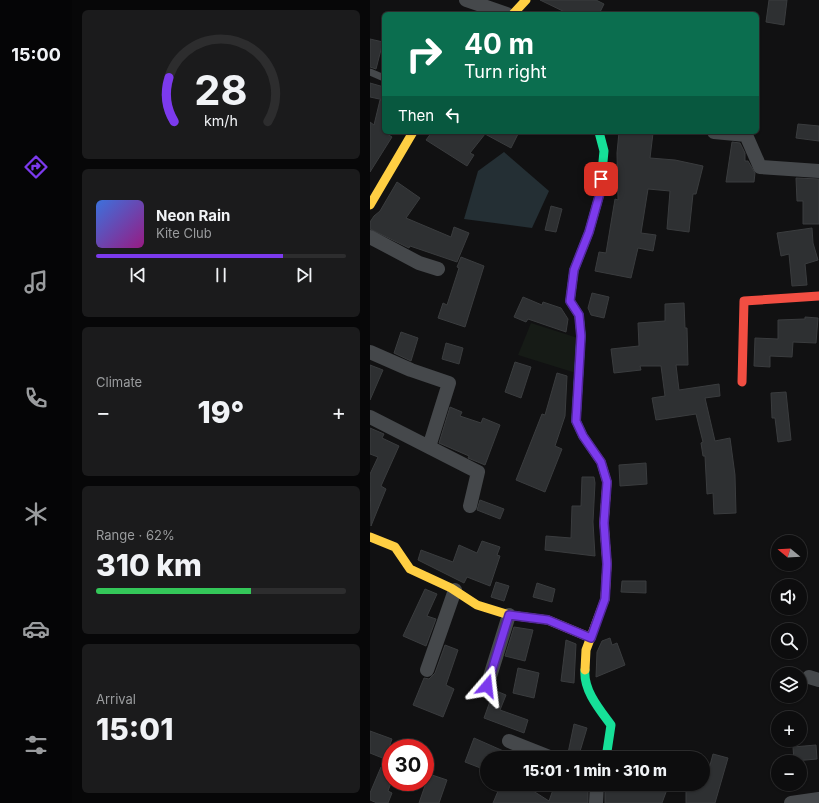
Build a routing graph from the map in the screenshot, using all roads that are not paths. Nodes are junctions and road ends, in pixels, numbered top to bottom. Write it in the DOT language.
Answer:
graph roads {
  1 [pos="466,0"];
  2 [pos="526,0"];
  3 [pos="501,12"];
  4 [pos="515,12"];
  5 [pos="370,72"];
  6 [pos="382,77"];
  7 [pos="412,134"];
  8 [pos="599,134"];
  9 [pos="735,134"];
  10 [pos="819,171"];
  11 [pos="376,182"];
  12 [pos="370,205"];
  13 [pos="370,237"];
  14 [pos="438,269"];
  15 [pos="819,296"];
  16 [pos="370,352"];
  17 [pos="742,382"];
  18 [pos="370,417"];
  19 [pos="429,447"];
  20 [pos="470,506"];
  21 [pos="370,537"];
  22 [pos="455,590"];
  23 [pos="509,615"];
  24 [pos="591,638"];
  25 [pos="427,670"];
  26 [pos="487,686"];
  27 [pos="509,741"];
  28 [pos="534,751"];
  29 [pos="607,751"];
  30 [pos="597,791"];
  31 [pos="819,799"];
  32 [pos="596,803"];
  33 [pos="792,803"];
  1 -- 3 [label="street"];
  2 -- 4 [label="street"];
  5 -- 6 [label="lane"];
  7 -- 11 [label="street"];
  8 -- 24 [label="street"];
  9 -- 10 [label="street"];
  11 -- 12 [label="street"];
  13 -- 14 [label="street"];
  15 -- 17 [label="street"];
  16 -- 19 [label="street"];
  18 -- 19 [label="street"];
  19 -- 20 [label="street"];
  21 -- 22 [label="street"];
  22 -- 23 [label="street"];
  22 -- 25 [label="street"];
  23 -- 24 [label="street"];
  23 -- 26 [label="street"];
  24 -- 29 [label="street"];
  27 -- 28 [label="street"];
  30 -- 32 [label="street"];
  31 -- 33 [label="street"];
}
